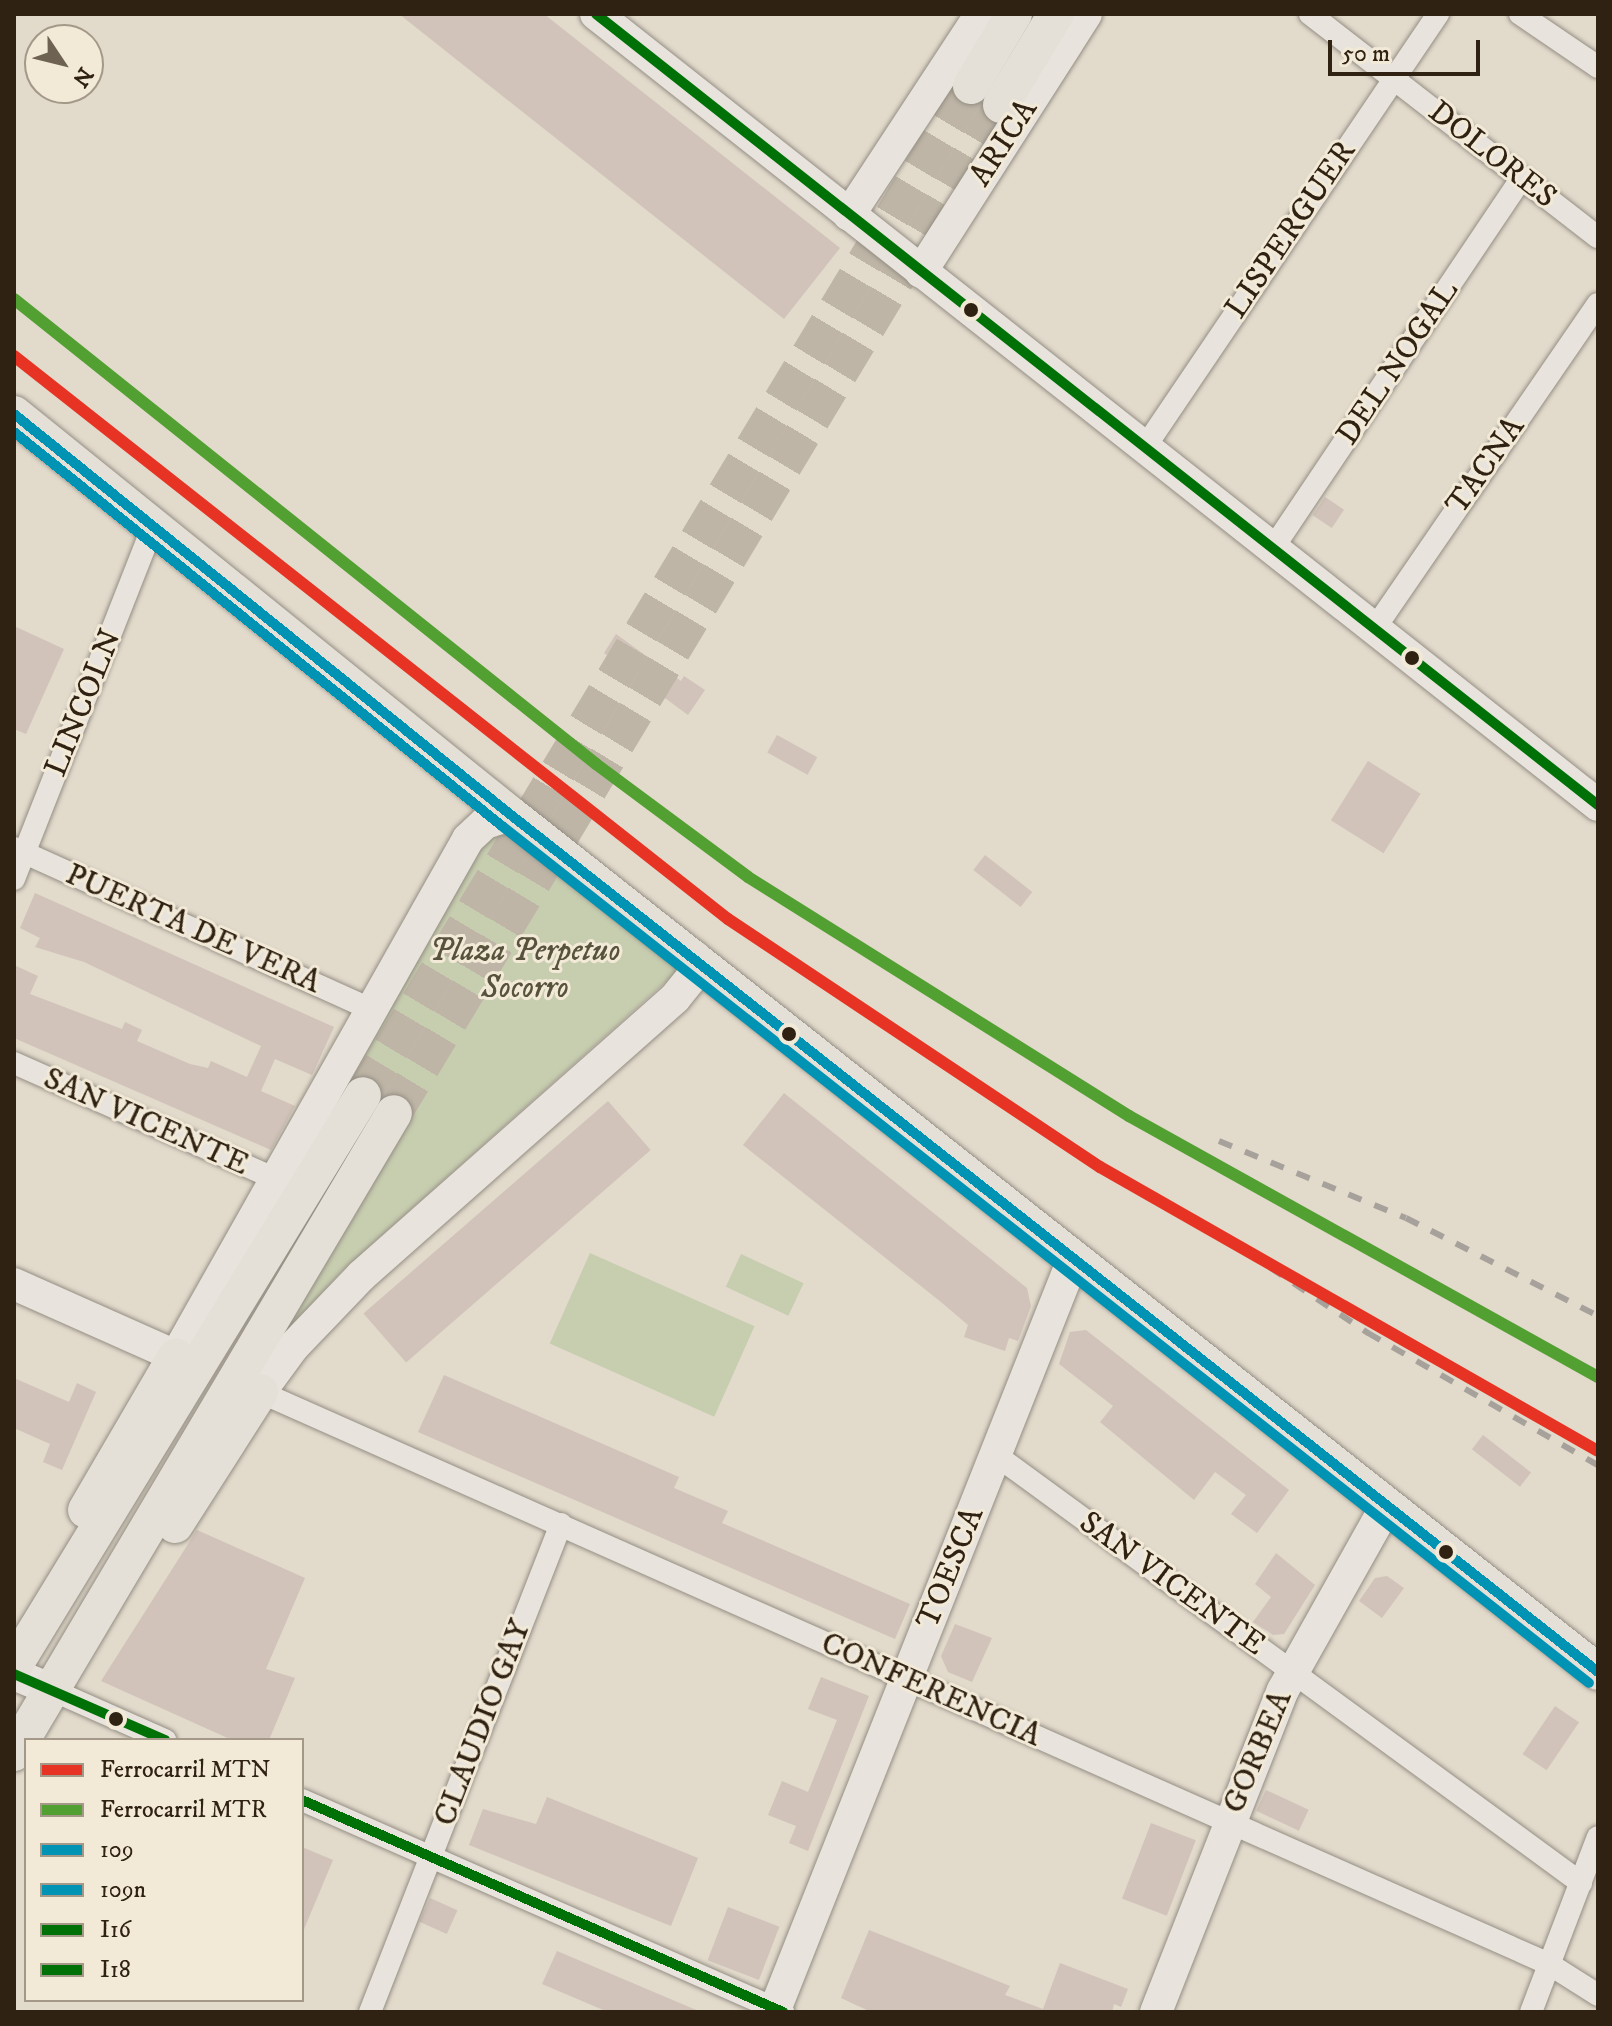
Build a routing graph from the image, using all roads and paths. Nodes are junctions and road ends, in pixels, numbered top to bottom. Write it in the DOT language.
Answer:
graph roads {
  1 [pos="596,14"];
  2 [pos="981,14"];
  3 [pos="1014,14"];
  4 [pos="1056,14"];
  5 [pos="1086,14"];
  6 [pos="1310,14"];
  7 [pos="1438,14"];
  8 [pos="1520,14"];
  9 [pos="1598,67"];
  10 [pos="1394,79"];
  11 [pos="971,86"];
  12 [pos="1001,105"];
  13 [pos="1522,178"];
  14 [pos="849,215"];
  15 [pos="1598,237"];
  16 [pos="921,272"];
  17 [pos="1598,304"];
  18 [pos="14,414"];
  19 [pos="1145,447"];
  20 [pos="153,527"];
  21 [pos="1273,548"];
  22 [pos="1375,628"];
  23 [pos="1598,805"];
  24 [pos="511,815"];
  25 [pos="19,850"];
  26 [pos="14,879"];
  27 [pos="695,957"];
  28 [pos="373,1010"];
  29 [pos="14,1063"];
  30 [pos="363,1095"];
  31 [pos="394,1113"];
  32 [pos="278,1180"];
  33 [pos="1074,1257"];
  34 [pos="14,1284"];
  35 [pos="176,1356"];
  36 [pos="260,1392"];
  37 [pos="996,1455"];
  38 [pos="1387,1505"];
  39 [pos="561,1524"];
  40 [pos="55,1598"];
  41 [pos="98,1613"];
  42 [pos="14,1666"];
  43 [pos="1293,1672"];
  44 [pos="1598,1672"];
  45 [pos="14,1674"];
  46 [pos="906,1680"];
  47 [pos="52,1690"];
  48 [pos="160,1738"];
  49 [pos="14,1753"];
  50 [pos="304,1801"];
  51 [pos="1230,1821"];
  52 [pos="1598,1837"];
  53 [pos="430,1857"];
  54 [pos="1581,1883"];
  55 [pos="1549,1964"];
  56 [pos="1598,1995"];
  57 [pos="778,2011"];
  58 [pos="370,2012"];
  59 [pos="1156,2012"];
  60 [pos="1531,2012"];
  1 -- 14 [label="street"];
  2 -- 14 [label="street"];
  3 -- 11 [label="main road, ARICA"];
  4 -- 12 [label="main road, ARICA"];
  5 -- 16 [label="street, ARICA"];
  6 -- 10 [label="street, DOLORES"];
  7 -- 10 [label="street, LISPERGUER"];
  8 -- 9 [label="street"];
  10 -- 13 [label="street, DOLORES"];
  10 -- 19 [label="street, LISPERGUER"];
  13 -- 15 [label="street, DOLORES"];
  13 -- 21 [label="street, DEL NOGAL"];
  14 -- 16 [label="street"];
  16 -- 19 [label="street"];
  17 -- 22 [label="street, TACNA"];
  18 -- 20 [label="main road"];
  19 -- 21 [label="street"];
  20 -- 24 [label="main road"];
  20 -- 25 [label="street, LINCOLN"];
  21 -- 22 [label="street"];
  22 -- 23 [label="street"];
  24 -- 27 [label="main road"];
  24 -- 28 [label="street"];
  25 -- 26 [label="street, LINCOLN"];
  25 -- 28 [label="street, PUERTA DE VERA"];
  27 -- 33 [label="main road"];
  27 -- 36 [label="street"];
  28 -- 32 [label="street"];
  29 -- 32 [label="street, SAN VICENTE"];
  30 -- 40 [label="main road"];
  31 -- 41 [label="main road"];
  32 -- 35 [label="street"];
  33 -- 37 [label="street, TOESCA"];
  33 -- 38 [label="main road"];
  34 -- 35 [label="street"];
  35 -- 40 [label="main road"];
  36 -- 39 [label="street, CONFERENCIA"];
  36 -- 41 [label="main road"];
  37 -- 43 [label="street, SAN VICENTE"];
  37 -- 46 [label="street, TOESCA"];
  38 -- 43 [label="street, GORBEA"];
  38 -- 44 [label="main road"];
  39 -- 46 [label="street, CONFERENCIA"];
  39 -- 53 [label="street, CLAUDIO GAY"];
  40 -- 42 [label="main road"];
  41 -- 47 [label="main road"];
  43 -- 51 [label="street, GORBEA"];
  43 -- 54 [label="street, SAN VICENTE"];
  45 -- 47 [label="street"];
  46 -- 51 [label="street, CONFERENCIA"];
  46 -- 57 [label="street, TOESCA"];
  47 -- 48 [label="street"];
  47 -- 49 [label="main road"];
  50 -- 53 [label="street"];
  51 -- 55 [label="street, CONFERENCIA"];
  51 -- 59 [label="street, GORBEA"];
  52 -- 54 [label="street"];
  53 -- 57 [label="street"];
  53 -- 58 [label="street, CLAUDIO GAY"];
  54 -- 55 [label="street"];
  55 -- 56 [label="street, CONFERENCIA"];
  55 -- 60 [label="street"];
}
